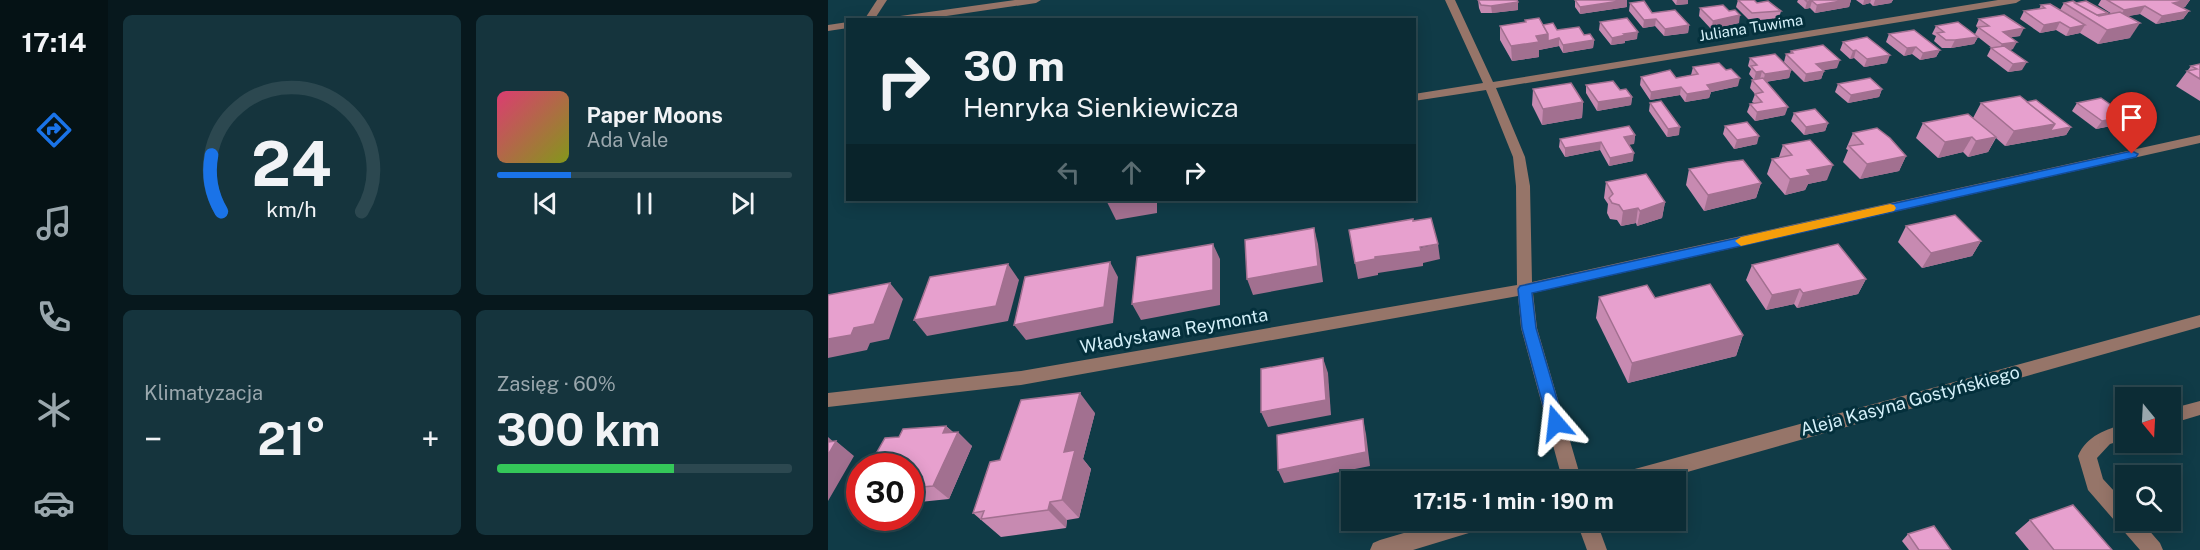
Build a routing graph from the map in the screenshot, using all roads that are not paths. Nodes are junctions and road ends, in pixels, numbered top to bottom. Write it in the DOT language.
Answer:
graph roads {
  1 [pos="882,0"];
  2 [pos="1036,0"];
  3 [pos="1450,0"];
  4 [pos="2016,0"];
  5 [pos="870,18"];
  6 [pos="906,18"];
  7 [pos="846,25"];
  8 [pos="828,28"];
  9 [pos="1490,86"];
  10 [pos="1416,98"];
  11 [pos="2200,139"];
  12 [pos="1525,289"];
  13 [pos="2200,321"];
  14 [pos="828,400"];
  15 [pos="2200,408"];
  16 [pos="2181,414"];
  17 [pos="2115,434"];
  18 [pos="1570,471"];
  19 [pos="1660,471"];
  20 [pos="2115,507"];
  21 [pos="1445,531"];
  22 [pos="1590,531"];
  23 [pos="2136,531"];
  24 [pos="1380,550"];
  25 [pos="1597,550"];
  26 [pos="2153,550"];
  1 -- 5 [label="street"];
  2 -- 6 [label="street"];
  3 -- 9 [label="street"];
  4 -- 9 [label="street, Juliana Tuwima"];
  7 -- 8 [label="street"];
  9 -- 10 [label="street, Juliana Tuwima"];
  9 -- 12 [label="street"];
  11 -- 12 [label="street, Władysława Reymonta"];
  12 -- 14 [label="street, Władysława Reymonta"];
  12 -- 18 [label="street"];
  13 -- 19 [label="street, Aleja Kasyna Gostyńskiego"];
  15 -- 16 [label="street"];
  17 -- 20 [label="street"];
  21 -- 24 [label="street"];
  22 -- 25 [label="street"];
  23 -- 26 [label="street"];
}
